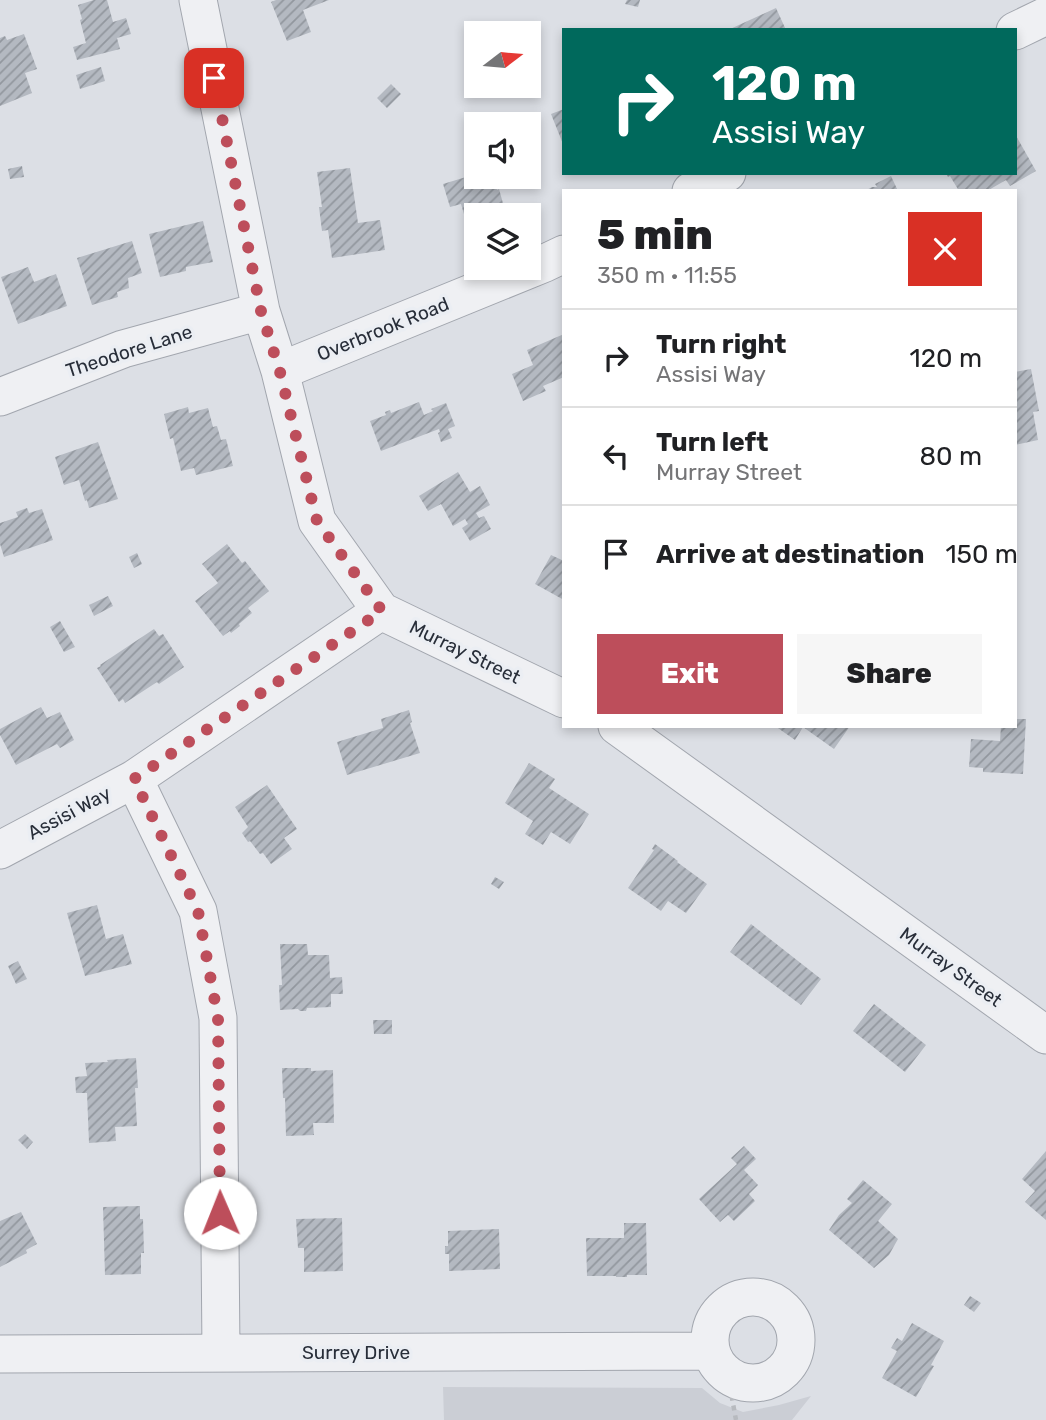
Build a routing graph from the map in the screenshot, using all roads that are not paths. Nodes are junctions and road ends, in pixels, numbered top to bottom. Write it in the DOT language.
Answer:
graph roads {
  1 [pos="198,0"];
  2 [pos="1046,16"];
  3 [pos="1017,30"];
  4 [pos="723,175"];
  5 [pos="695,189"];
  6 [pos="562,255"];
  7 [pos="261,311"];
  8 [pos="280,372"];
  9 [pos="0,397"];
  10 [pos="382,611"];
  11 [pos="562,698"];
  12 [pos="620,728"];
  13 [pos="134,779"];
  14 [pos="0,850"];
  15 [pos="1046,1035"];
  16 [pos="221,1352"];
  17 [pos="0,1354"];
  18 [pos="720,1364"];
  1 -- 7 [label="street, Murray Street"];
  2 -- 3 [label="street"];
  4 -- 5 [label="street"];
  6 -- 8 [label="street, Overbrook Road"];
  7 -- 8 [label="street, Murray Street"];
  7 -- 9 [label="street, Theodore Lane"];
  8 -- 10 [label="street, Murray Street"];
  10 -- 11 [label="street, Murray Street"];
  10 -- 13 [label="street, Assisi Way"];
  12 -- 15 [label="street, Murray Street"];
  13 -- 14 [label="street, Assisi Way"];
  13 -- 16 [label="street"];
  16 -- 17 [label="street, Surrey Drive"];
  16 -- 18 [label="street, Surrey Drive"];
}
